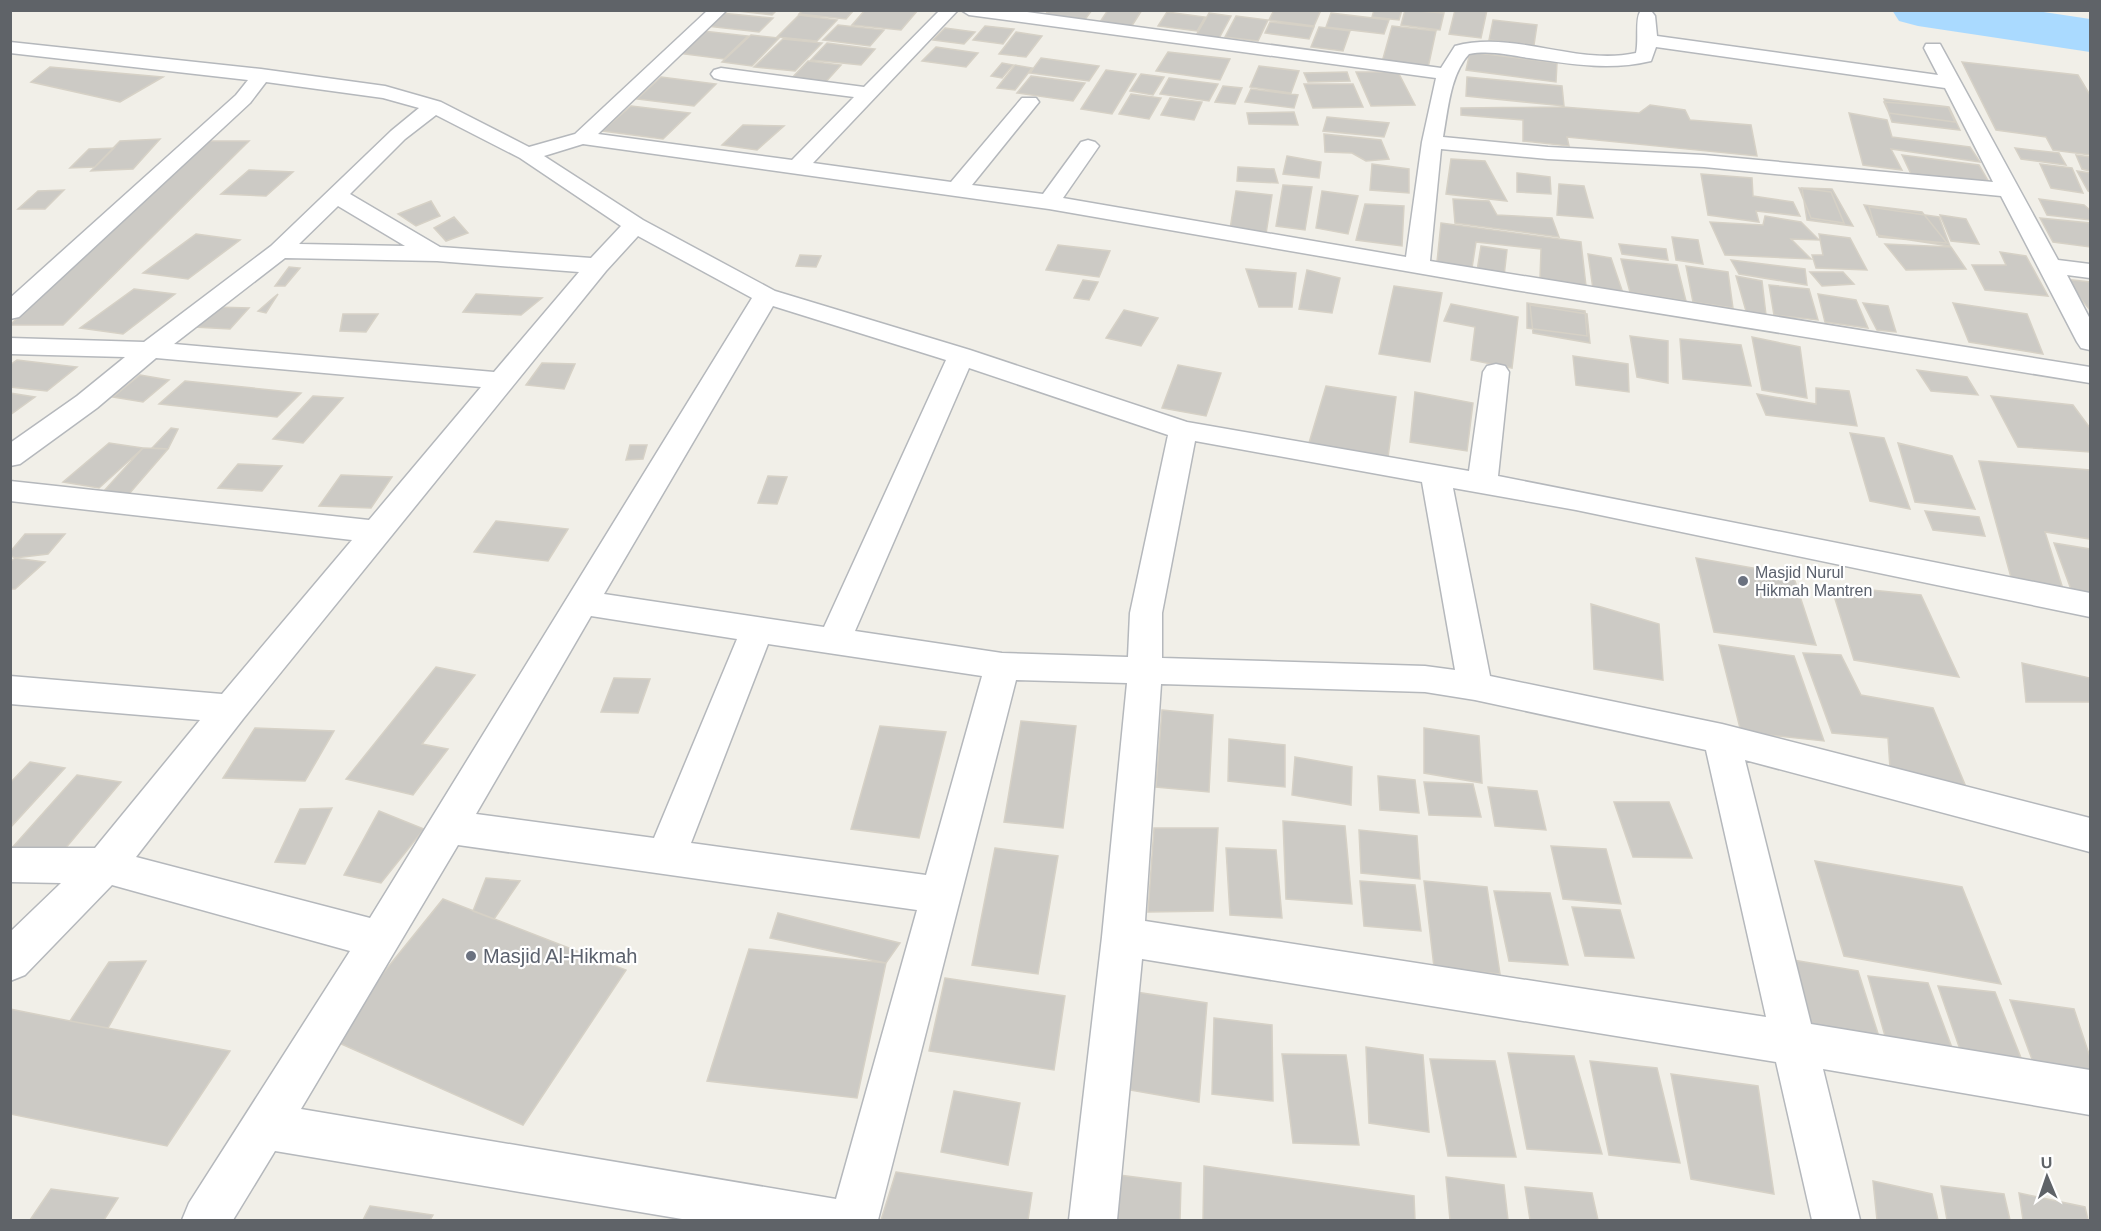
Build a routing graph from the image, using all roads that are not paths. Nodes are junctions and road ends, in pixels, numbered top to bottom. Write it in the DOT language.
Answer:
graph roads {
  1 [pos="719,10"];
  2 [pos="950,10"];
  3 [pos="969,10"];
  4 [pos="1646,16"];
  5 [pos="1159,19"];
  6 [pos="1144,35"];
  7 [pos="1648,40"];
  8 [pos="10,47"];
  9 [pos="1933,48"];
  10 [pos="721,74"];
  11 [pos="1446,74"];
  12 [pos="261,75"];
  13 [pos="1950,83"];
  14 [pos="867,93"];
  15 [pos="1029,102"];
  16 [pos="434,106"];
  17 [pos="582,138"];
  18 [pos="1432,142"];
  19 [pos="1088,146"];
  20 [pos="527,154"];
  21 [pos="796,168"];
  22 [pos="956,190"];
  23 [pos="2010,190"];
  24 [pos="336,195"];
  25 [pos="1049,202"];
  26 [pos="635,225"];
  27 [pos="279,251"];
  28 [pos="436,254"];
  29 [pos="597,266"];
  30 [pos="1417,266"];
  31 [pos="2048,266"];
  32 [pos="2091,271"];
  33 [pos="766,296"];
  34 [pos="10,312"];
  35 [pos="2091,342"];
  36 [pos="10,346"];
  37 [pos="150,350"];
  38 [pos="961,356"];
  39 [pos="1496,372"];
  40 [pos="2091,375"];
  41 [pos="502,381"];
  42 [pos="1183,430"];
  43 [pos="10,457"];
  44 [pos="1436,476"];
  45 [pos="1482,484"];
  46 [pos="10,491"];
  47 [pos="376,532"];
  48 [pos="582,603"];
  49 [pos="2091,605"];
  50 [pos="757,630"];
  51 [pos="834,641"];
  52 [pos="1002,666"];
  53 [pos="1145,672"];
  54 [pos="1475,686"];
  55 [pos="10,690"];
  56 [pos="230,709"];
  57 [pos="1722,739"];
  58 [pos="448,827"];
  59 [pos="2091,835"];
  60 [pos="666,857"];
  61 [pos="10,864"];
  62 [pos="105,866"];
  63 [pos="941,895"];
  64 [pos="1123,937"];
  65 [pos="380,940"];
  66 [pos="10,961"];
  67 [pos="1795,1043"];
  68 [pos="2091,1093"];
  69 [pos="264,1126"];
  70 [pos="206,1221"];
  71 [pos="829,1221"];
  72 [pos="854,1221"];
  73 [pos="1093,1221"];
  74 [pos="1836,1221"];
  1 -- 17 [label="street"];
  2 -- 14 [label="street"];
  3 -- 6 [label="street"];
  4 -- 7 [label="street"];
  5 -- 6 [label="street"];
  6 -- 11 [label="street"];
  7 -- 11 [label="street"];
  7 -- 13 [label="street"];
  8 -- 12 [label="street"];
  9 -- 13 [label="street"];
  10 -- 14 [label="street"];
  11 -- 18 [label="street"];
  12 -- 16 [label="street"];
  12 -- 34 [label="street"];
  13 -- 23 [label="street"];
  14 -- 21 [label="street"];
  15 -- 22 [label="street"];
  16 -- 20 [label="street"];
  16 -- 24 [label="street"];
  17 -- 20 [label="street"];
  17 -- 21 [label="street"];
  18 -- 23 [label="street"];
  18 -- 30 [label="street"];
  19 -- 25 [label="street"];
  20 -- 26 [label="street"];
  21 -- 22 [label="street"];
  22 -- 25 [label="street"];
  23 -- 31 [label="street"];
  24 -- 27 [label="street"];
  24 -- 28 [label="street"];
  25 -- 30 [label="street"];
  26 -- 29 [label="street"];
  26 -- 33 [label="street"];
  27 -- 28 [label="street"];
  27 -- 37 [label="street"];
  28 -- 29 [label="street"];
  29 -- 41 [label="street"];
  30 -- 40 [label="street"];
  31 -- 32 [label="street"];
  31 -- 35 [label="street"];
  33 -- 38 [label="street"];
  33 -- 48 [label="street"];
  36 -- 37 [label="street"];
  37 -- 41 [label="street"];
  37 -- 43 [label="street"];
  38 -- 42 [label="street"];
  38 -- 51 [label="street"];
  39 -- 45 [label="street"];
  41 -- 47 [label="street"];
  42 -- 44 [label="street"];
  42 -- 53 [label="street"];
  44 -- 45 [label="street"];
  44 -- 54 [label="street"];
  45 -- 49 [label="street"];
  46 -- 47 [label="street"];
  47 -- 56 [label="street"];
  48 -- 50 [label="street"];
  48 -- 58 [label="street"];
  50 -- 51 [label="street"];
  50 -- 60 [label="street"];
  51 -- 52 [label="street"];
  52 -- 53 [label="street"];
  52 -- 63 [label="street"];
  53 -- 54 [label="street"];
  53 -- 64 [label="street"];
  54 -- 57 [label="street"];
  55 -- 56 [label="street"];
  56 -- 62 [label="street"];
  57 -- 59 [label="street"];
  57 -- 67 [label="street"];
  58 -- 60 [label="street"];
  58 -- 65 [label="street"];
  60 -- 63 [label="street"];
  61 -- 62 [label="street"];
  62 -- 65 [label="street"];
  62 -- 66 [label="street"];
  63 -- 72 [label="street"];
  64 -- 67 [label="street"];
  64 -- 73 [label="street"];
  65 -- 69 [label="street"];
  67 -- 68 [label="street"];
  67 -- 74 [label="street"];
  69 -- 70 [label="street"];
  69 -- 71 [label="street"];
}
